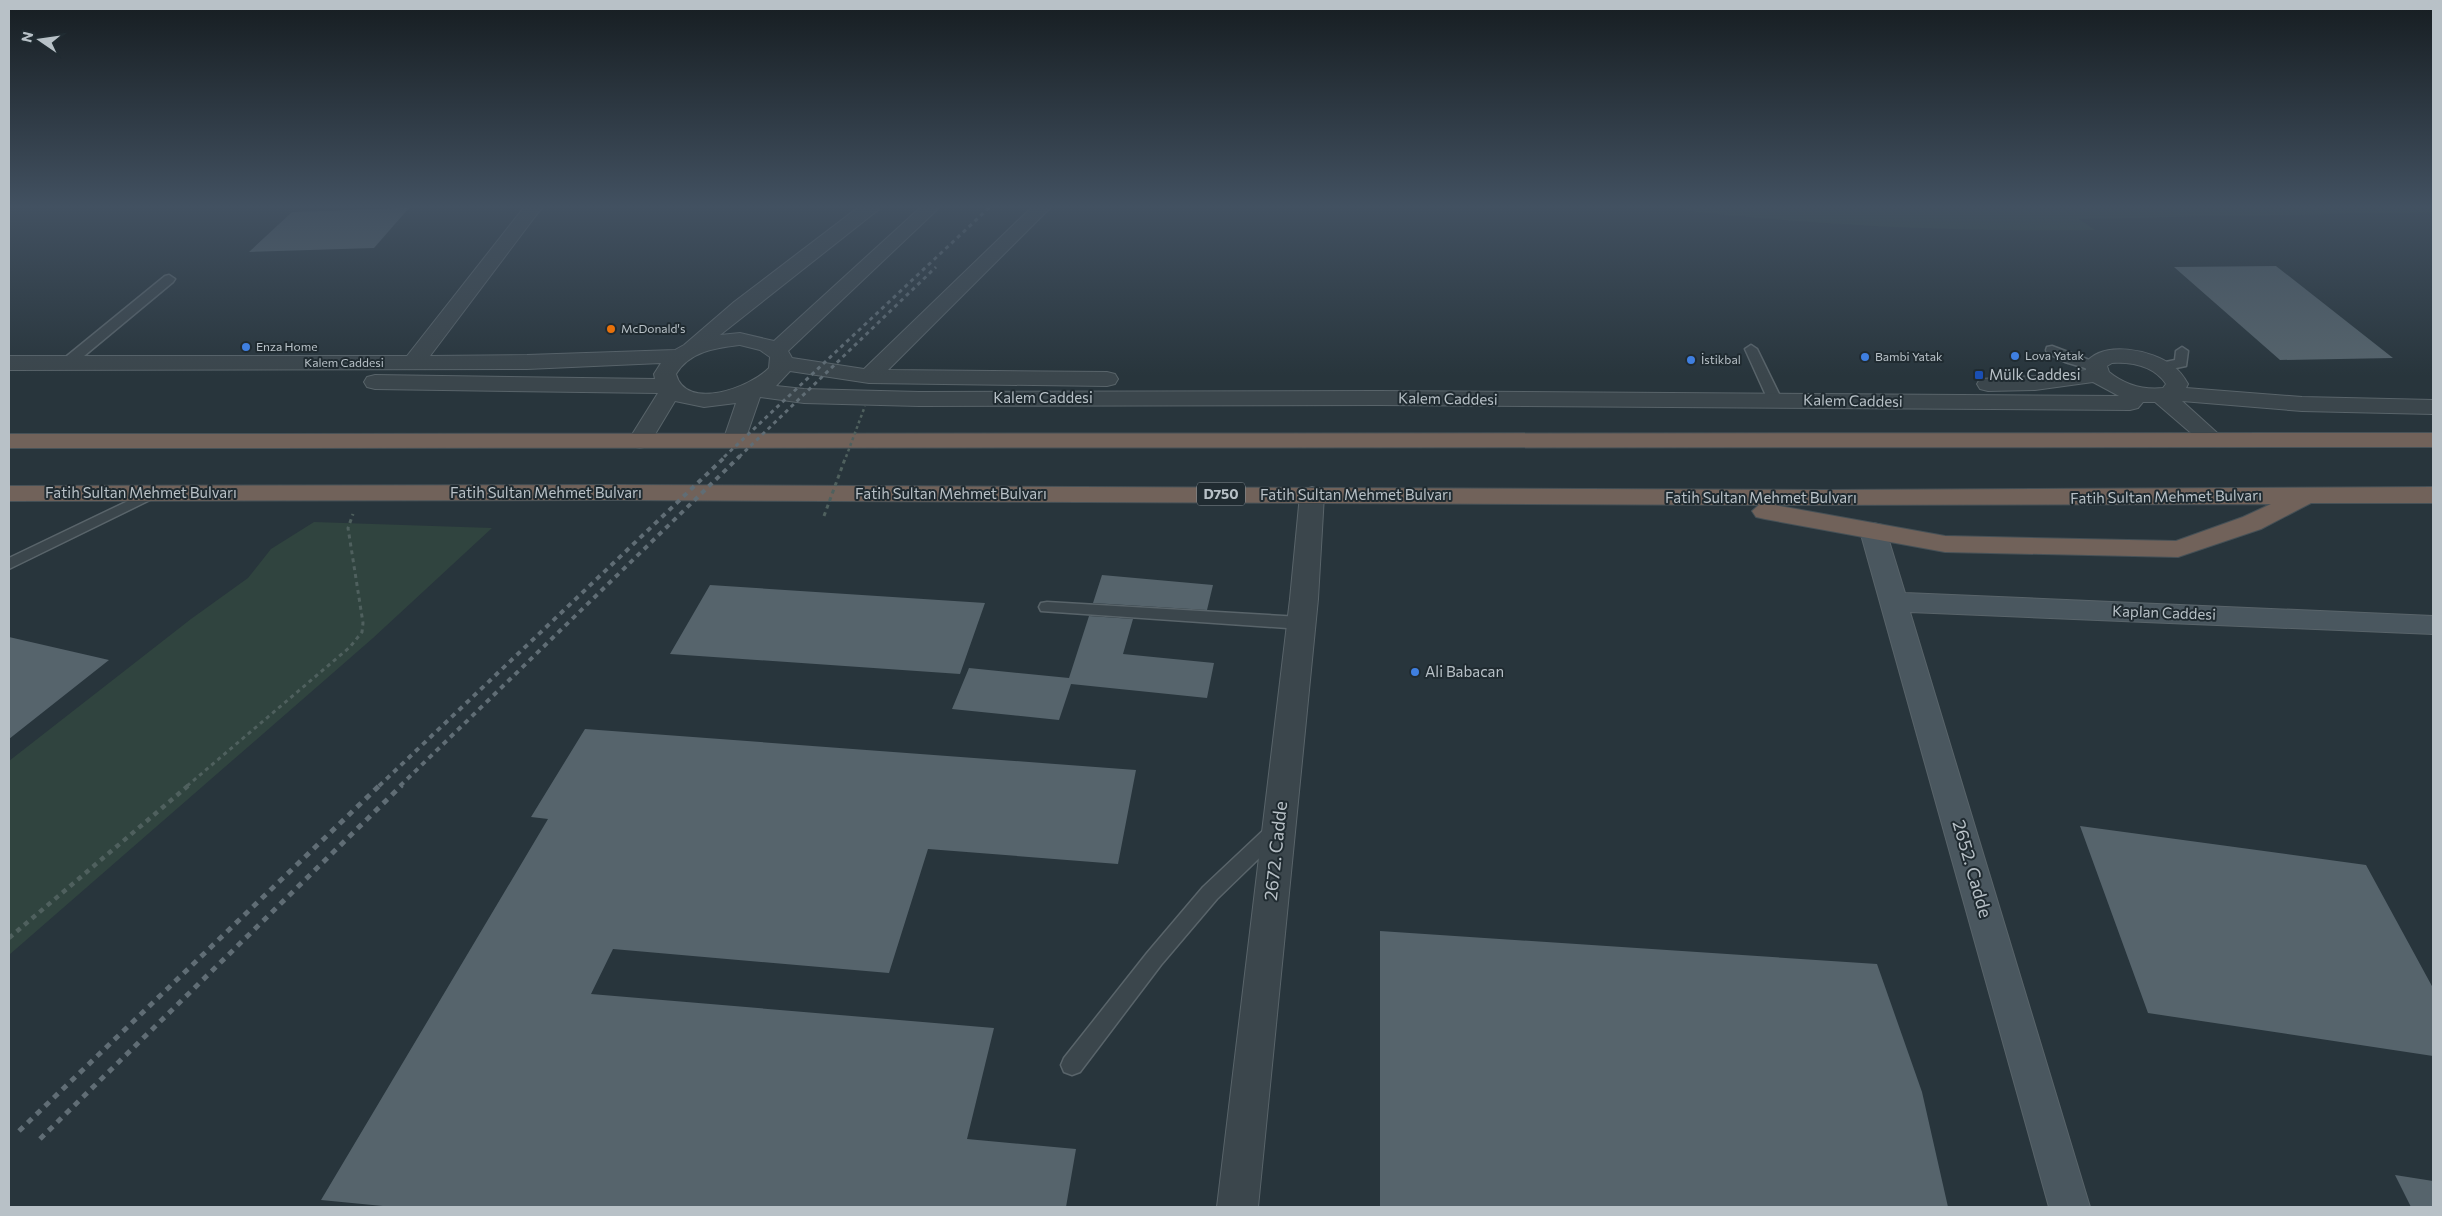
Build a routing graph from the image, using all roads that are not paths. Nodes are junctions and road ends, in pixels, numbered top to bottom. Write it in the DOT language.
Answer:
graph roads {
  1 [pos="490,263"];
  2 [pos="797,263"];
  3 [pos="871,263"];
  4 [pos="985,263"];
  5 [pos="170,279"];
  6 [pos="741,306"];
  7 [pos="810,320"];
  8 [pos="1751,349"];
  9 [pos="2052,350"];
  10 [pos="2182,351"];
  11 [pos="685,353"];
  12 [pos="780,357"];
  13 [pos="9,363"];
  14 [pos="67,363"];
  15 [pos="413,363"];
  16 [pos="2097,371"];
  17 [pos="869,376"];
  18 [pos="9,378"];
  19 [pos="2165,382"];
  20 [pos="669,388"];
  21 [pos="753,390"];
  22 [pos="1771,392"];
  23 [pos="2137,394"];
  24 [pos="2433,408"];
  25 [pos="640,440"];
  26 [pos="2213,440"];
  27 [pos="2433,440"];
  28 [pos="9,441"];
  29 [pos="736,441"];
  30 [pos="153,493"];
  31 [pos="9,494"];
  32 [pos="1312,494"];
  33 [pos="2433,494"];
  34 [pos="2307,496"];
  35 [pos="1692,498"];
  36 [pos="1873,531"];
  37 [pos="9,564"];
  38 [pos="1894,602"];
  39 [pos="1047,606"];
  40 [pos="1301,623"];
  41 [pos="2433,625"];
  42 [pos="1279,827"];
  43 [pos="1072,1065"];
  44 [pos="1237,1207"];
  45 [pos="2070,1207"];
  1 -- 15 [label="street"];
  2 -- 6 [label="street"];
  3 -- 7 [label="street"];
  4 -- 17 [label="street"];
  5 -- 14 [label="lane"];
  6 -- 7 [label="street"];
  6 -- 11 [label="street"];
  7 -- 12 [label="street"];
  8 -- 22 [label="lane"];
  9 -- 16 [label="lane"];
  10 -- 19 [label="lane"];
  11 -- 12 [label="street, Kalem Caddesi"];
  11 -- 15 [label="street, Kalem Caddesi"];
  11 -- 20 [label="street"];
  12 -- 17 [label="street, Kalem Caddesi"];
  12 -- 21 [label="street"];
  13 -- 14 [label="street, Kalem Caddesi"];
  14 -- 15 [label="street, Kalem Caddesi"];
  16 -- 19 [label="street, Kalem Caddesi"];
  16 -- 22 [label="street, Kalem Caddesi"];
  16 -- 23 [label="street"];
  17 -- 22 [label="street, Kalem Caddesi"];
  18 -- 20 [label="street, Kalem Caddesi"];
  19 -- 23 [label="street"];
  19 -- 24 [label="street"];
  19 -- 26 [label="street"];
  20 -- 21 [label="street"];
  20 -- 25 [label="street"];
  21 -- 22 [label="street, Kalem Caddesi"];
  21 -- 29 [label="street"];
  22 -- 23 [label="street, Kalem Caddesi"];
  25 -- 28 [label="highway"];
  25 -- 29 [label="highway"];
  26 -- 27 [label="highway"];
  26 -- 29 [label="highway"];
  30 -- 31 [label="highway, Fatih Sultan Mehmet Bulvarı / D750"];
  30 -- 32 [label="highway, Fatih Sultan Mehmet Bulvarı / D750"];
  30 -- 37 [label="lane"];
  32 -- 35 [label="highway, Fatih Sultan Mehmet Bulvarı / D750"];
  32 -- 40 [label="street, 2672. Cadde"];
  33 -- 34 [label="highway, Fatih Sultan Mehmet Bulvarı / D750"];
  34 -- 35 [label="highway, Fatih Sultan Mehmet Bulvarı / D750"];
  34 -- 36 [label="highway"];
  35 -- 36 [label="highway"];
  36 -- 38 [label="street, 2652. Cadde"];
  38 -- 41 [label="street, Kaplan Caddesi"];
  38 -- 45 [label="street, 2652. Cadde"];
  39 -- 40 [label="lane"];
  40 -- 42 [label="street, 2672. Cadde"];
  42 -- 43 [label="lane"];
  42 -- 44 [label="street, 2672. Cadde"];
}
